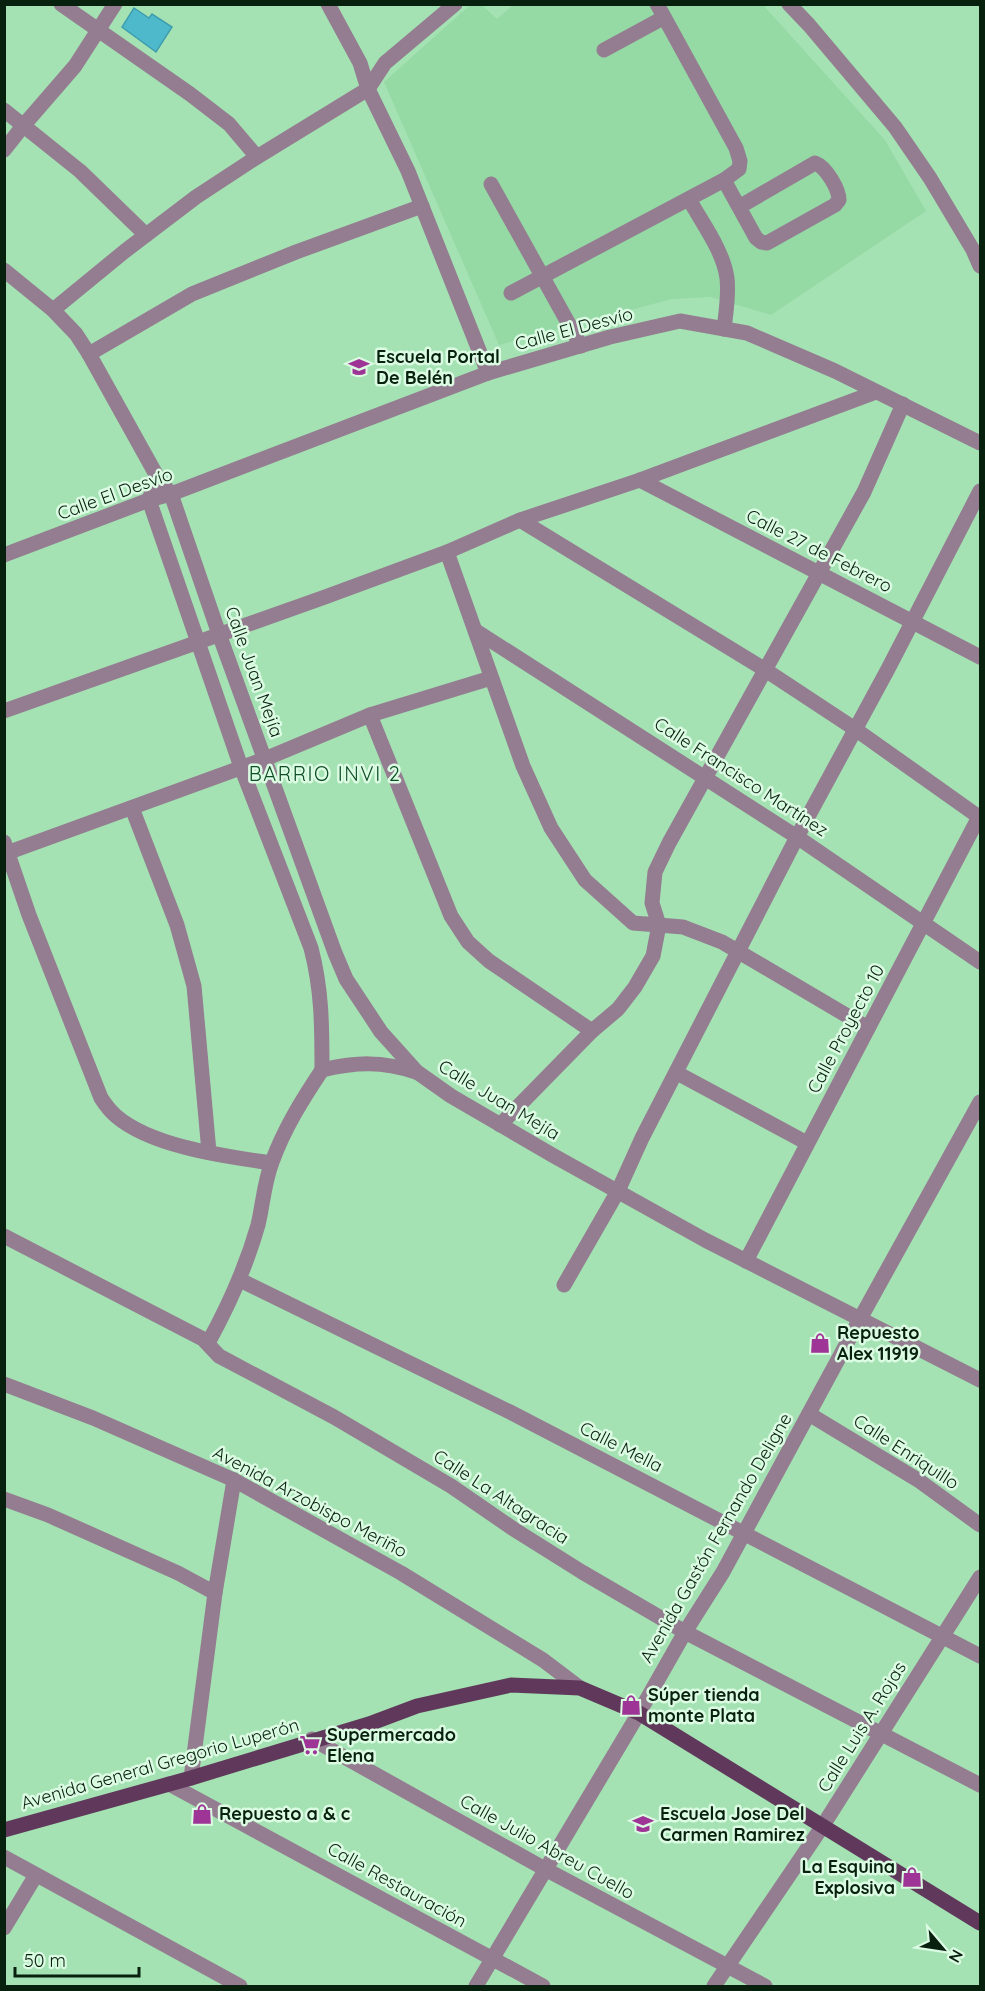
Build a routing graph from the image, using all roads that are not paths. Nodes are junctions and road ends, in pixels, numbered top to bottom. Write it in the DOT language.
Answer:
graph roads {
  1 [pos="61,4"];
  2 [pos="116,4"];
  3 [pos="328,4"];
  4 [pos="455,4"];
  5 [pos="789,4"];
  6 [pos="660,11"];
  7 [pos="98,31"];
  8 [pos="604,50"];
  9 [pos="368,89"];
  10 [pos="4,110"];
  11 [pos="23,126"];
  12 [pos="4,150"];
  13 [pos="257,157"];
  14 [pos="724,180"];
  15 [pos="491,184"];
  16 [pos="689,199"];
  17 [pos="422,206"];
  18 [pos="739,207"];
  19 [pos="146,236"];
  20 [pos="981,266"];
  21 [pos="4,270"];
  22 [pos="543,276"];
  23 [pos="511,293"];
  24 [pos="53,310"];
  25 [pos="724,329"];
  26 [pos="581,346"];
  27 [pos="89,354"];
  28 [pos="488,373"];
  29 [pos="876,392"];
  30 [pos="903,404"];
  31 [pos="981,443"];
  32 [pos="158,478"];
  33 [pos="640,480"];
  34 [pos="981,491"];
  35 [pos="171,494"];
  36 [pos="149,500"];
  37 [pos="520,520"];
  38 [pos="447,552"];
  39 [pos="4,555"];
  40 [pos="819,574"];
  41 [pos="913,621"];
  42 [pos="476,631"];
  43 [pos="219,634"];
  44 [pos="196,642"];
  45 [pos="981,657"];
  46 [pos="764,669"];
  47 [pos="491,678"];
  48 [pos="4,711"];
  49 [pos="370,716"];
  50 [pos="855,729"];
  51 [pos="265,759"];
  52 [pos="241,767"];
  53 [pos="706,777"];
  54 [pos="132,808"];
  55 [pos="980,816"];
  56 [pos="797,837"];
  57 [pos="6,849"];
  58 [pos="922,923"];
  59 [pos="659,925"];
  60 [pos="740,951"];
  61 [pos="981,962"];
  62 [pos="868,1028"];
  63 [pos="592,1031"];
  64 [pos="322,1070"];
  65 [pos="417,1072"];
  66 [pos="677,1073"];
  67 [pos="981,1102"];
  68 [pos="500,1125"];
  69 [pos="807,1143"];
  70 [pos="209,1152"];
  71 [pos="271,1163"];
  72 [pos="618,1191"];
  73 [pos="4,1236"];
  74 [pos="746,1261"];
  75 [pos="240,1280"];
  76 [pos="564,1285"];
  77 [pos="860,1319"];
  78 [pos="208,1343"];
  79 [pos="981,1380"];
  80 [pos="4,1384"];
  81 [pos="809,1414"];
  82 [pos="234,1480"];
  83 [pos="4,1498"];
  84 [pos="981,1525"];
  85 [pos="744,1533"];
  86 [pos="981,1577"];
  87 [pos="215,1593"];
  88 [pos="685,1632"];
  89 [pos="943,1636"];
  90 [pos="981,1656"];
  91 [pos="580,1688"];
  92 [pos="639,1713"];
  93 [pos="881,1735"];
  94 [pos="312,1739"];
  95 [pos="191,1778"];
  96 [pos="169,1784"];
  97 [pos="981,1785"];
  98 [pos="822,1827"];
  99 [pos="4,1830"];
  100 [pos="4,1857"];
  101 [pos="545,1869"];
  102 [pos="36,1875"];
  103 [pos="981,1923"];
  104 [pos="4,1928"];
  105 [pos="492,1959"];
  106 [pos="728,1966"];
  107 [pos="240,1986"];
  108 [pos="476,1986"];
  109 [pos="543,1986"];
  110 [pos="714,1986"];
  111 [pos="765,1986"];
  1 -- 7 [label="street"];
  2 -- 7 [label="street"];
  3 -- 9 [label="street"];
  4 -- 9 [label="street"];
  5 -- 20 [label="street"];
  6 -- 8 [label="street"];
  6 -- 14 [label="street"];
  7 -- 11 [label="street"];
  7 -- 13 [label="street"];
  9 -- 13 [label="street"];
  9 -- 17 [label="street"];
  10 -- 11 [label="street"];
  11 -- 12 [label="street"];
  11 -- 19 [label="street"];
  13 -- 19 [label="street"];
  14 -- 16 [label="street"];
  14 -- 18 [label="street"];
  15 -- 22 [label="street"];
  16 -- 22 [label="street"];
  16 -- 25 [label="street"];
  17 -- 27 [label="street"];
  17 -- 28 [label="street"];
  18 -- 18 [label="street"];
  19 -- 24 [label="street"];
  21 -- 24 [label="street, Calle Juan Mejía"];
  22 -- 23 [label="street"];
  22 -- 26 [label="street"];
  24 -- 27 [label="street, Calle Juan Mejía"];
  25 -- 26 [label="street, Calle El Desvío"];
  25 -- 29 [label="street, Calle El Desvío"];
  26 -- 28 [label="street, Calle El Desvío"];
  27 -- 32 [label="street, Calle Juan Mejía"];
  28 -- 35 [label="street, Calle El Desvío"];
  29 -- 30 [label="street, Calle El Desvío"];
  29 -- 33 [label="street"];
  30 -- 31 [label="street, Calle El Desvío"];
  30 -- 40 [label="street"];
  32 -- 35 [label="street, Calle Juan Mejía"];
  32 -- 36 [label="street"];
  33 -- 37 [label="street"];
  33 -- 40 [label="street, Calle 27 de Febrero"];
  34 -- 41 [label="street"];
  35 -- 36 [label="street, Calle El Desvío"];
  35 -- 43 [label="street, Calle Juan Mejía"];
  36 -- 39 [label="street, Calle El Desvío"];
  36 -- 44 [label="street"];
  37 -- 38 [label="street"];
  37 -- 46 [label="street"];
  38 -- 42 [label="street"];
  38 -- 43 [label="street"];
  40 -- 41 [label="street, Calle 27 de Febrero"];
  40 -- 46 [label="street"];
  41 -- 45 [label="street, Calle 27 de Febrero"];
  41 -- 50 [label="street"];
  42 -- 47 [label="street"];
  42 -- 53 [label="street, Calle Francisco Martínez"];
  43 -- 44 [label="street"];
  43 -- 51 [label="street, Calle Juan Mejía"];
  44 -- 48 [label="street"];
  44 -- 52 [label="street"];
  46 -- 50 [label="street"];
  46 -- 53 [label="street"];
  47 -- 49 [label="street"];
  47 -- 59 [label="street"];
  49 -- 51 [label="street"];
  49 -- 63 [label="street"];
  50 -- 55 [label="street"];
  50 -- 56 [label="street"];
  51 -- 52 [label="street"];
  51 -- 65 [label="street, Calle Juan Mejía"];
  52 -- 54 [label="street"];
  52 -- 64 [label="street"];
  53 -- 56 [label="street, Calle Francisco Martínez"];
  53 -- 59 [label="street"];
  54 -- 57 [label="street"];
  54 -- 70 [label="street"];
  55 -- 58 [label="street, Calle Proyecto 10"];
  56 -- 58 [label="street, Calle Francisco Martínez"];
  56 -- 60 [label="street"];
  57 -- 70 [label="street"];
  58 -- 61 [label="street, Calle Francisco Martínez"];
  58 -- 62 [label="street, Calle Proyecto 10"];
  59 -- 60 [label="street"];
  59 -- 63 [label="street"];
  60 -- 62 [label="street"];
  60 -- 66 [label="street"];
  62 -- 69 [label="street, Calle Proyecto 10"];
  63 -- 68 [label="street"];
  64 -- 65 [label="street"];
  64 -- 71 [label="street"];
  65 -- 68 [label="street, Calle Juan Mejía"];
  66 -- 69 [label="street"];
  66 -- 72 [label="street"];
  67 -- 77 [label="street, Avenida Gastón Fernando Deligne"];
  68 -- 72 [label="street, Calle Juan Mejía"];
  69 -- 74 [label="street, Calle Proyecto 10"];
  70 -- 71 [label="street"];
  71 -- 75 [label="street"];
  72 -- 74 [label="street, Calle Juan Mejía"];
  72 -- 76 [label="street"];
  73 -- 78 [label="street, Calle La Altagracia"];
  74 -- 77 [label="street, Calle Juan Mejía"];
  75 -- 78 [label="street"];
  75 -- 85 [label="street, Calle Mella"];
  77 -- 79 [label="street, Calle Juan Mejía"];
  77 -- 81 [label="street, Avenida Gastón Fernando Deligne"];
  78 -- 88 [label="street, Calle La Altagracia"];
  80 -- 82 [label="street, Avenida Arzobispo Meriño"];
  81 -- 84 [label="street, Calle Enriquillo"];
  81 -- 85 [label="street, Avenida Gastón Fernando Deligne"];
  82 -- 87 [label="street"];
  82 -- 91 [label="street, Avenida Arzobispo Meriño"];
  83 -- 87 [label="street"];
  85 -- 88 [label="street, Avenida Gastón Fernando Deligne"];
  85 -- 89 [label="street, Calle Mella"];
  86 -- 89 [label="street, Calle Luis A. Rojas"];
  87 -- 95 [label="street"];
  88 -- 92 [label="street, Avenida Gastón Fernando Deligne"];
  88 -- 93 [label="street, Calle La Altagracia"];
  89 -- 90 [label="street, Calle Mella"];
  89 -- 93 [label="street, Calle Luis A. Rojas"];
  91 -- 92 [label="main road, Avenida General Gregorio Luperón"];
  91 -- 94 [label="main road, Avenida General Gregorio Luperón"];
  92 -- 98 [label="main road"];
  92 -- 101 [label="street, Avenida Gastón Fernando Deligne"];
  93 -- 97 [label="street, Calle La Altagracia"];
  93 -- 98 [label="street, Calle Luis A. Rojas"];
  94 -- 95 [label="main road, Avenida General Gregorio Luperón"];
  94 -- 101 [label="street, Calle Julio Abreu Cuello"];
  95 -- 96 [label="main road, Avenida General Gregorio Luperón"];
  96 -- 99 [label="main road, Avenida General Gregorio Luperón"];
  96 -- 105 [label="street, Calle Restauración"];
  98 -- 103 [label="main road"];
  98 -- 106 [label="street, Calle Luis A. Rojas"];
  100 -- 102 [label="street"];
  101 -- 105 [label="street, Avenida Gastón Fernando Deligne"];
  101 -- 106 [label="street, Calle Julio Abreu Cuello"];
  102 -- 104 [label="street"];
  102 -- 107 [label="street"];
  105 -- 108 [label="street, Avenida Gastón Fernando Deligne"];
  105 -- 109 [label="street, Calle Restauración"];
  106 -- 110 [label="street, Calle Luis A. Rojas"];
  106 -- 111 [label="street, Calle Julio Abreu Cuello"];
}
